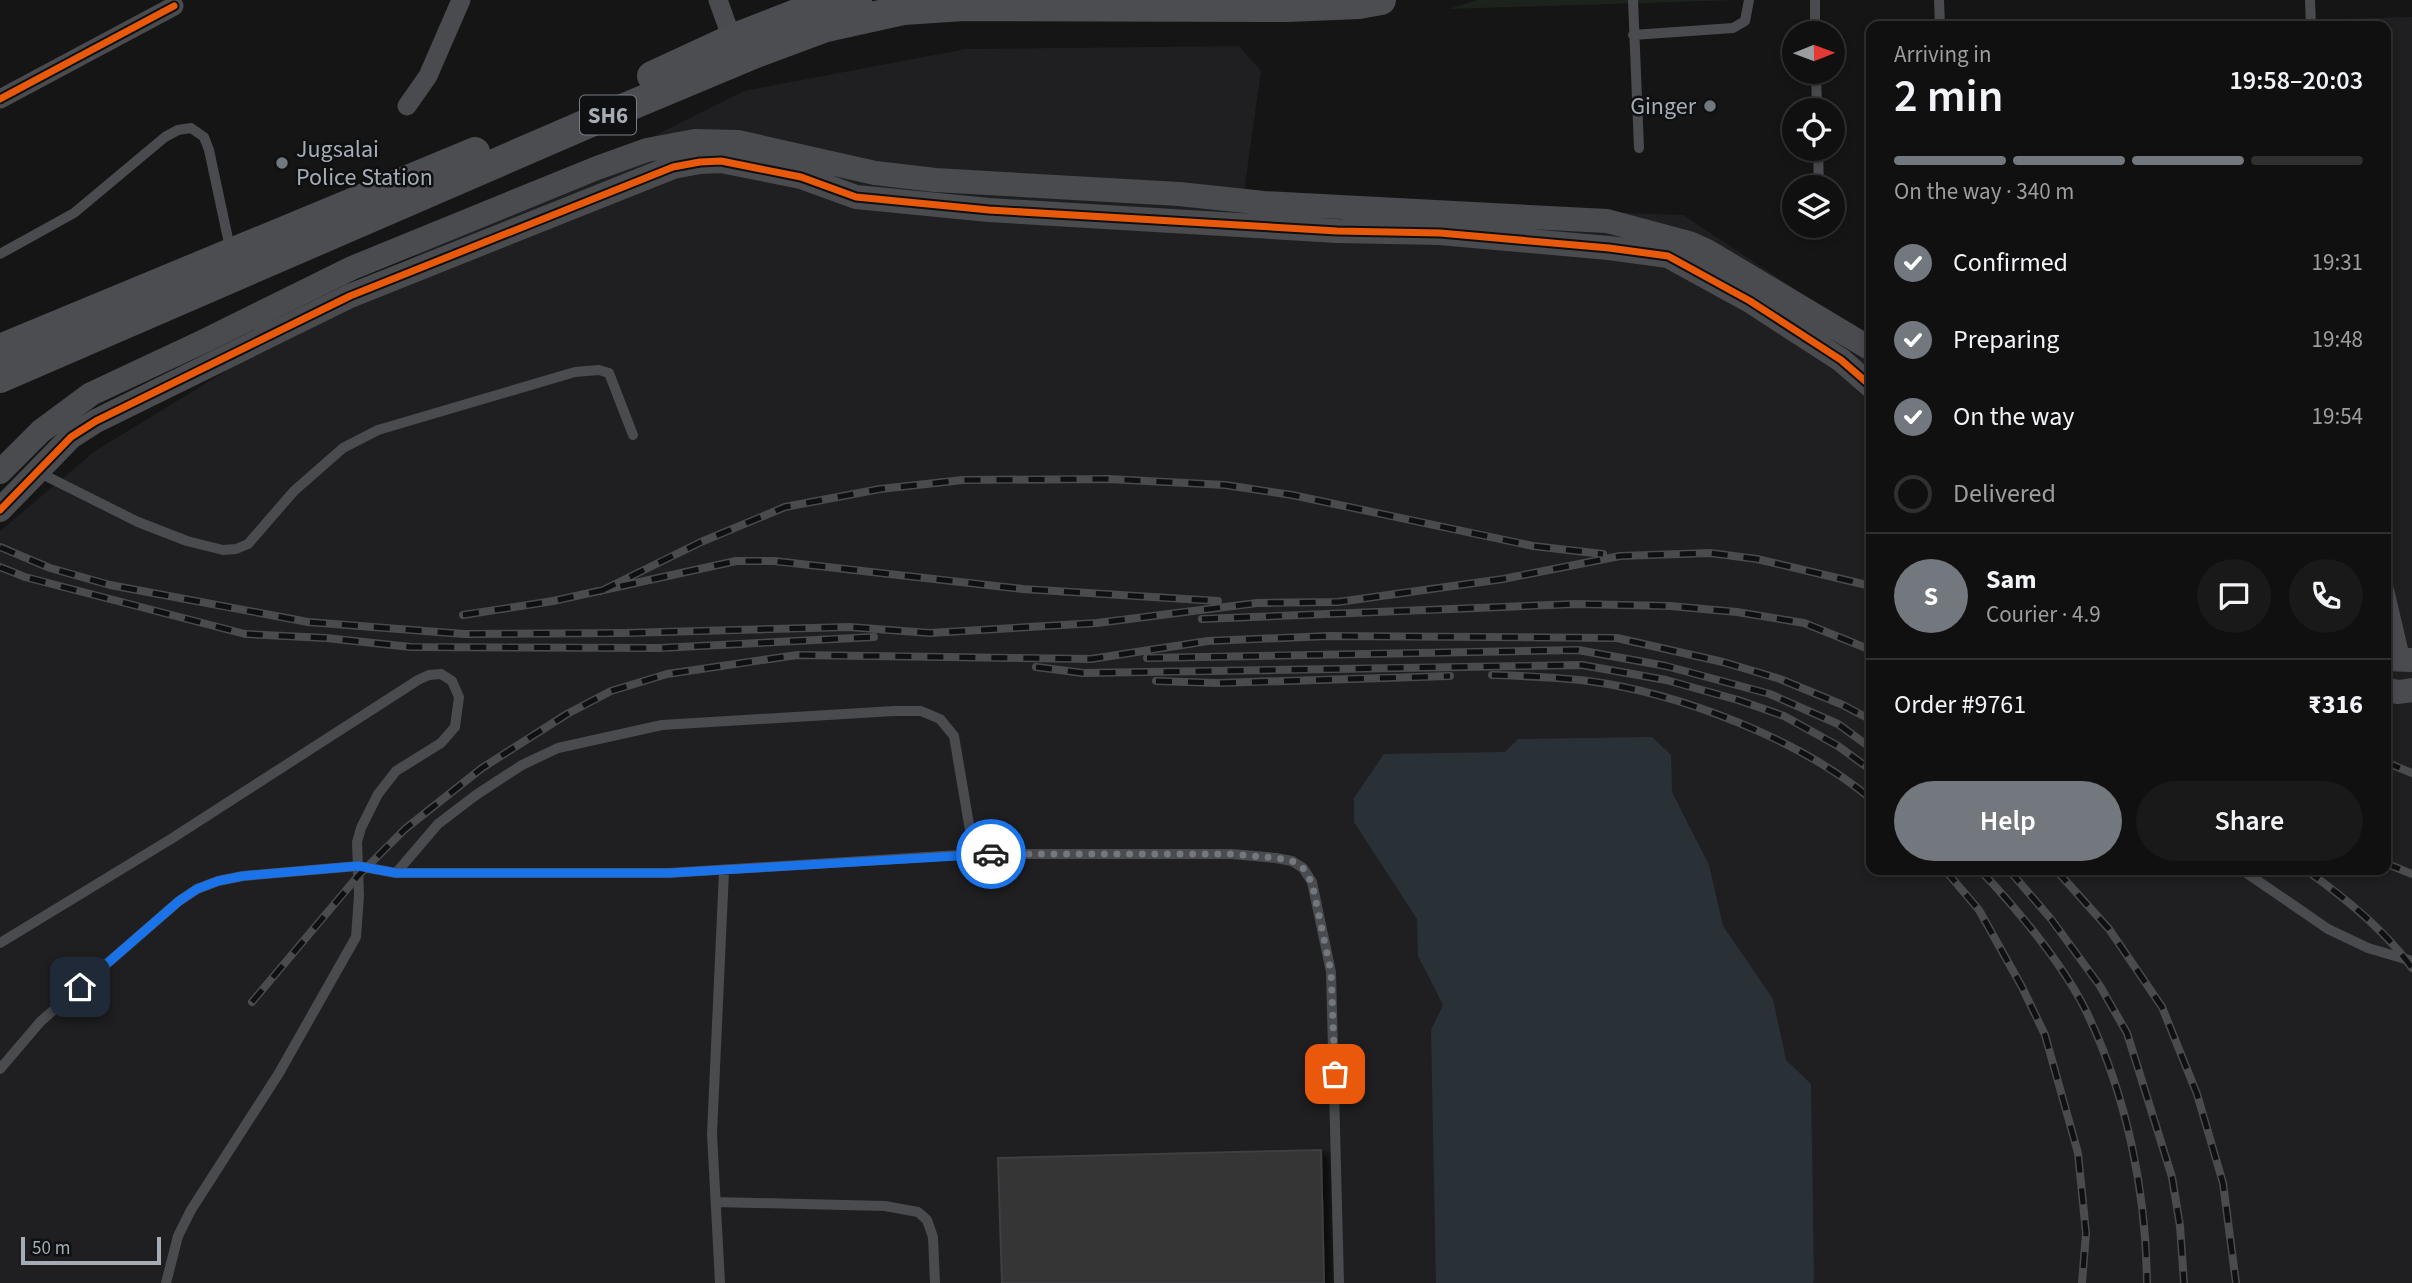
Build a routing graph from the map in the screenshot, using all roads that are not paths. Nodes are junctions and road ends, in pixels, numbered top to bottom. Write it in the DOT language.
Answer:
graph roads {
  1 [pos="461,0"];
  2 [pos="718,0"];
  3 [pos="857,0"];
  4 [pos="1381,0"];
  5 [pos="1633,0"];
  6 [pos="1749,0"];
  7 [pos="1815,0"];
  8 [pos="1939,0"];
  9 [pos="2310,0"];
  10 [pos="174,6"];
  11 [pos="1815,21"];
  12 [pos="1940,21"];
  13 [pos="2311,21"];
  14 [pos="1633,35"];
  15 [pos="732,39"];
  16 [pos="0,99"];
  17 [pos="407,106"];
  18 [pos="1639,148"];
  19 [pos="741,153"];
  20 [pos="1607,221"];
  21 [pos="1609,248"];
  22 [pos="231,252"];
  23 [pos="0,254"];
  24 [pos="1866,346"];
  25 [pos="0,349"];
  26 [pos="0,378"];
  27 [pos="1866,382"];
  28 [pos="633,435"];
  29 [pos="36,471"];
  30 [pos="0,472"];
  31 [pos="0,510"];
  32 [pos="2391,619"];
  33 [pos="2400,660"];
  34 [pos="2412,690"];
  35 [pos="2391,691"];
  36 [pos="974,854"];
  37 [pos="358,866"];
  38 [pos="724,871"];
  39 [pos="396,873"];
  40 [pos="2249,875"];
  41 [pos="0,943"];
  42 [pos="2412,961"];
  43 [pos="0,1069"];
  44 [pos="716,1202"];
  45 [pos="166,1283"];
  46 [pos="720,1283"];
  47 [pos="935,1283"];
  48 [pos="1339,1283"];
  1 -- 17 [label="street"];
  2 -- 15 [label="street"];
  3 -- 15 [label="main road, SH6"];
  4 -- 26 [label="main road, SH6"];
  5 -- 14 [label="lane"];
  6 -- 14 [label="lane"];
  7 -- 11 [label="lane"];
  8 -- 12 [label="lane"];
  9 -- 13 [label="lane"];
  10 -- 16 [label="street"];
  14 -- 18 [label="lane"];
  15 -- 22 [label="main road, SH6"];
  19 -- 20 [label="street"];
  19 -- 21 [label="street"];
  19 -- 29 [label="street"];
  19 -- 30 [label="street"];
  20 -- 21 [label="street"];
  20 -- 24 [label="street"];
  21 -- 27 [label="street"];
  22 -- 23 [label="lane"];
  22 -- 25 [label="main road, SH6"];
  28 -- 29 [label="lane"];
  29 -- 31 [label="street"];
  32 -- 33 [label="street"];
  34 -- 35 [label="street"];
  36 -- 38 [label="lane"];
  36 -- 39 [label="lane"];
  36 -- 48 [label="lane"];
  37 -- 39 [label="lane"];
  37 -- 41 [label="lane"];
  37 -- 43 [label="lane"];
  37 -- 45 [label="lane"];
  38 -- 39 [label="lane"];
  38 -- 44 [label="lane"];
  40 -- 42 [label="lane"];
  44 -- 46 [label="lane"];
  44 -- 47 [label="lane"];
}
